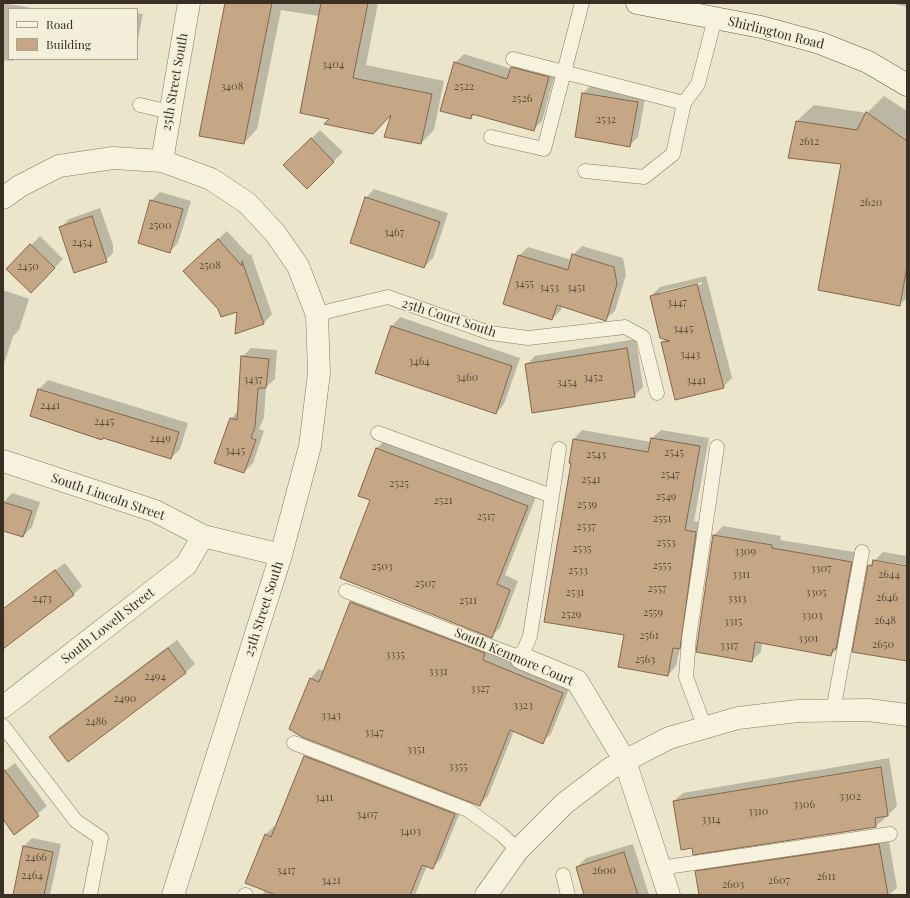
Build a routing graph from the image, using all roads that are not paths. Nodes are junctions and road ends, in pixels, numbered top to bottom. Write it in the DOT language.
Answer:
graph roads {
  1 [pos="582,3"];
  2 [pos="637,3"];
  3 [pos="186,4"];
  4 [pos="715,18"];
  5 [pos="513,58"];
  6 [pos="565,71"];
  7 [pos="907,85"];
  8 [pos="684,103"];
  9 [pos="140,106"];
  10 [pos="170,112"];
  11 [pos="491,136"];
  12 [pos="162,161"];
  13 [pos="585,171"];
  14 [pos="3,198"];
  15 [pos="317,315"];
  16 [pos="657,393"];
  17 [pos="378,432"];
  18 [pos="717,447"];
  19 [pos="560,450"];
  20 [pos="3,461"];
  21 [pos="552,496"];
  22 [pos="203,536"];
  23 [pos="862,552"];
  24 [pos="281,555"];
  25 [pos="346,591"];
  26 [pos="521,658"];
  27 [pos="3,707"];
  28 [pos="833,711"];
  29 [pos="907,715"];
  30 [pos="3,726"];
  31 [pos="706,728"];
  32 [pos="294,743"];
  33 [pos="624,761"];
  34 [pos="890,834"];
  35 [pos="518,850"];
  36 [pos="660,868"];
  37 [pos="563,875"];
  38 [pos="90,895"];
  39 [pos="174,895"];
  40 [pos="486,895"];
  41 [pos="568,895"];
  42 [pos="669,895"];
  1 -- 6 [label="lane"];
  2 -- 4 [label="street, Shirlington Road"];
  3 -- 10 [label="street, 25th Street South"];
  4 -- 7 [label="street, Shirlington Road"];
  4 -- 8 [label="lane"];
  5 -- 6 [label="lane"];
  6 -- 8 [label="lane"];
  6 -- 11 [label="lane"];
  8 -- 13 [label="lane"];
  9 -- 10 [label="lane"];
  10 -- 12 [label="street, 25th Street South"];
  12 -- 14 [label="street, 25th Street South"];
  12 -- 15 [label="street, 25th Street South"];
  15 -- 16 [label="lane, 25th Court South"];
  15 -- 24 [label="street, 25th Street South"];
  17 -- 21 [label="lane"];
  18 -- 31 [label="lane"];
  19 -- 21 [label="lane"];
  20 -- 22 [label="street, South Lincoln Street"];
  21 -- 26 [label="lane"];
  22 -- 24 [label="street, South Lincoln Street"];
  22 -- 27 [label="street, South Lowell Street"];
  23 -- 28 [label="lane"];
  24 -- 39 [label="street, 25th Street South"];
  25 -- 26 [label="lane, South Kenmore Court"];
  26 -- 33 [label="street, South Kenmore Court"];
  28 -- 29 [label="street"];
  28 -- 31 [label="street"];
  30 -- 38 [label="lane"];
  31 -- 33 [label="street"];
  32 -- 35 [label="lane"];
  33 -- 35 [label="street"];
  33 -- 36 [label="street, South Kenmore Court"];
  34 -- 36 [label="lane"];
  35 -- 40 [label="street"];
  36 -- 42 [label="street, South Kenmore Court"];
  37 -- 41 [label="lane"];
}
